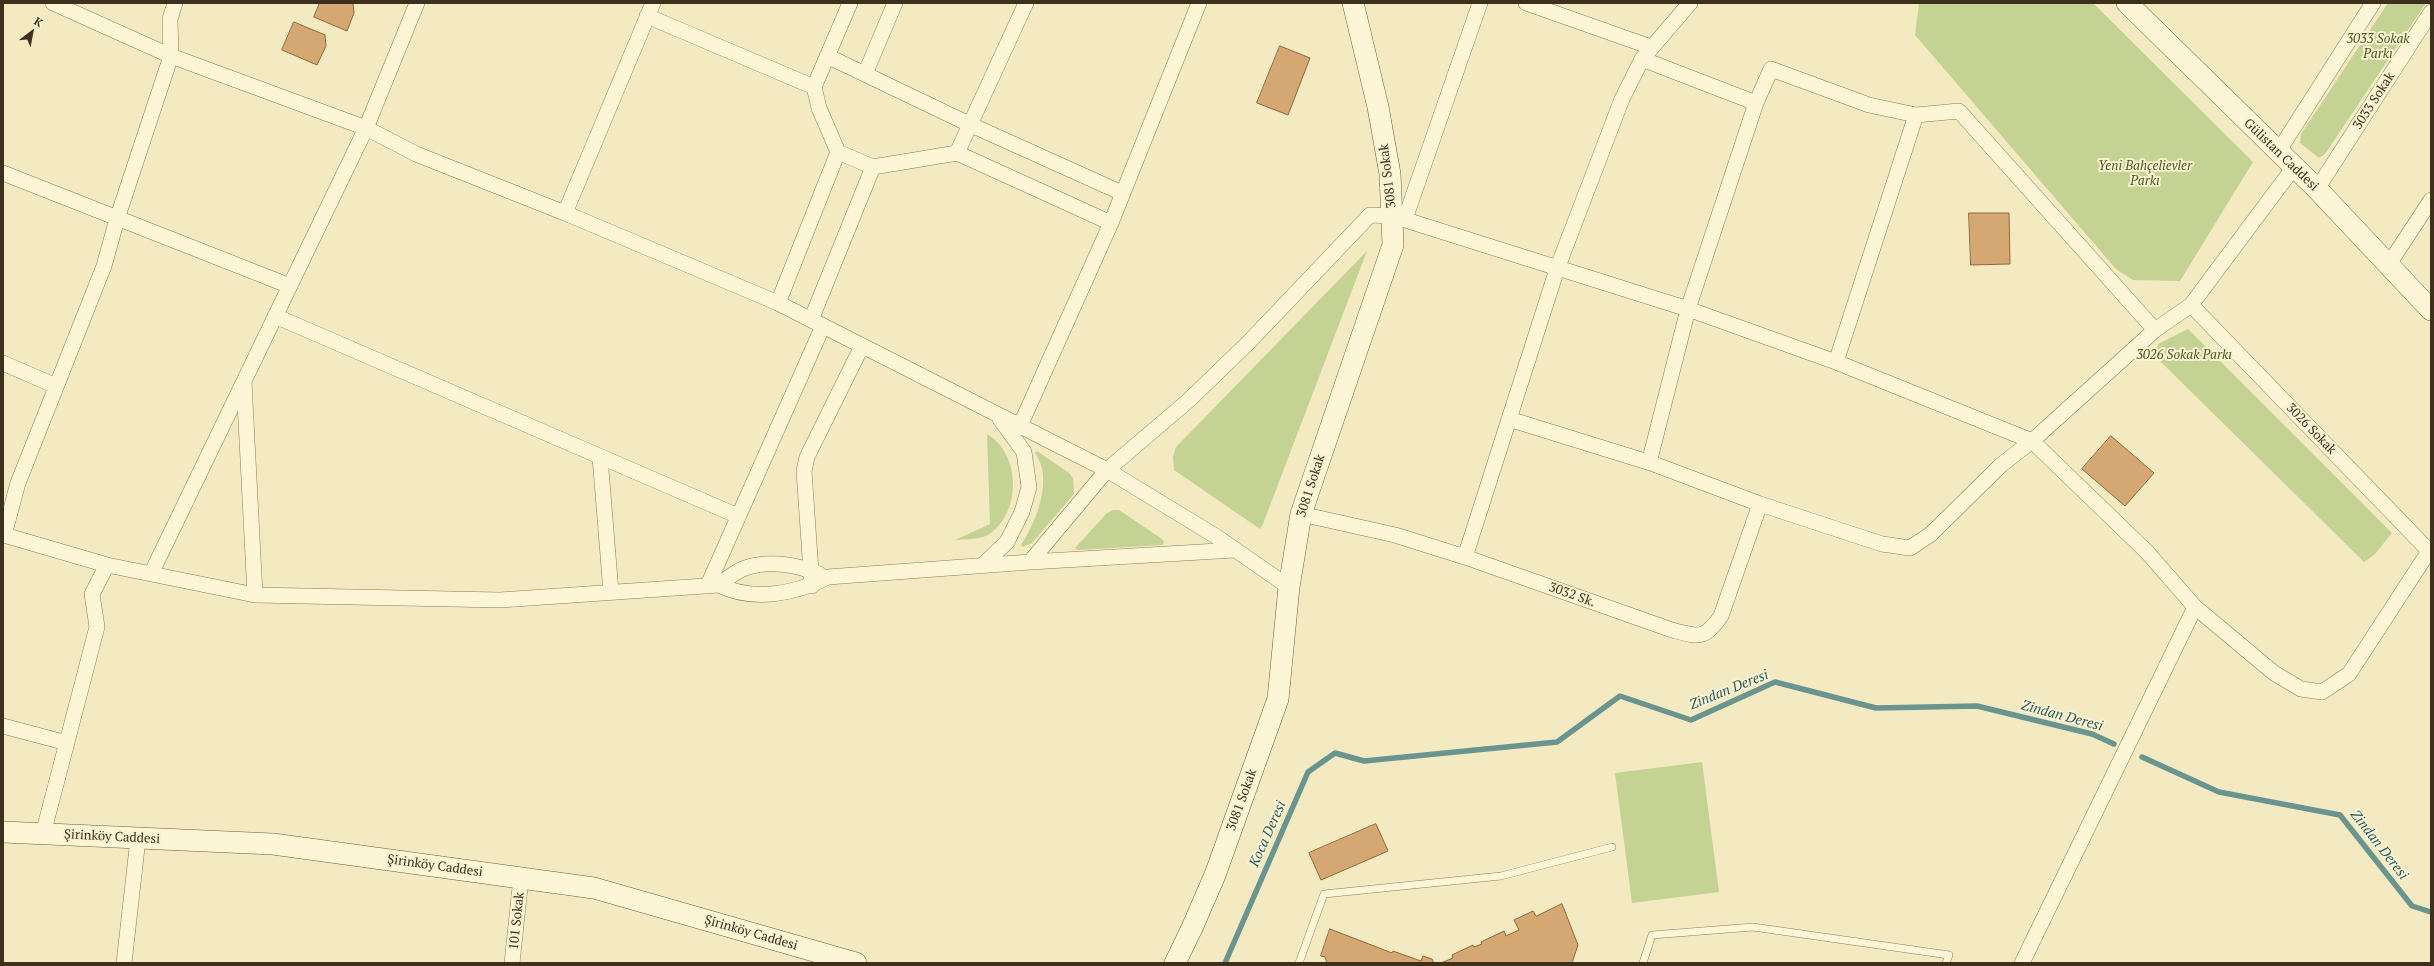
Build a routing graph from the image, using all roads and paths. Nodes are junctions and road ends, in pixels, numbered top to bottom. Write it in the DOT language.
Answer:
graph roads {
  1 [pos="53,3"];
  2 [pos="175,3"];
  3 [pos="417,3"];
  4 [pos="850,3"];
  5 [pos="895,3"];
  6 [pos="1026,3"];
  7 [pos="1199,3"];
  8 [pos="1480,3"];
  9 [pos="1526,3"];
  10 [pos="1690,3"];
  11 [pos="2127,3"];
  12 [pos="2373,3"];
  13 [pos="1350,4"];
  14 [pos="650,9"];
  15 [pos="2431,12"];
  16 [pos="1651,47"];
  17 [pos="172,56"];
  18 [pos="827,56"];
  19 [pos="1642,60"];
  20 [pos="865,74"];
  21 [pos="814,87"];
  22 [pos="1756,103"];
  23 [pos="1916,115"];
  24 [pos="969,124"];
  25 [pos="366,128"];
  26 [pos="838,152"];
  27 [pos="2278,152"];
  28 [pos="958,153"];
  29 [pos="873,167"];
  30 [pos="2294,167"];
  31 [pos="3,174"];
  32 [pos="2317,189"];
  33 [pos="1122,193"];
  34 [pos="2431,200"];
  35 [pos="565,213"];
  36 [pos="1399,218"];
  37 [pos="117,219"];
  38 [pos="1111,223"];
  39 [pos="2389,264"];
  40 [pos="1557,269"];
  41 [pos="290,286"];
  42 [pos="778,303"];
  43 [pos="2191,305"];
  44 [pos="1688,309"];
  45 [pos="2431,310"];
  46 [pos="275,316"];
  47 [pos="817,323"];
  48 [pos="2156,330"];
  49 [pos="862,346"];
  50 [pos="1836,362"];
  51 [pos="3,363"];
  52 [pos="244,381"];
  53 [pos="56,386"];
  54 [pos="996,414"];
  55 [pos="1509,419"];
  56 [pos="1020,426"];
  57 [pos="2032,441"];
  58 [pos="600,457"];
  59 [pos="1651,463"];
  60 [pos="1107,470"];
  61 [pos="1760,504"];
  62 [pos="1301,514"];
  63 [pos="738,516"];
  64 [pos="4,535"];
  65 [pos="1235,550"];
  66 [pos="2430,552"];
  67 [pos="1465,557"];
  68 [pos="1030,562"];
  69 [pos="107,565"];
  70 [pos="983,565"];
  71 [pos="811,570"];
  72 [pos="151,574"];
  73 [pos="828,577"];
  74 [pos="713,585"];
  75 [pos="812,586"];
  76 [pos="1289,587"];
  77 [pos="611,592"];
  78 [pos="255,596"];
  79 [pos="2195,607"];
  80 [pos="3,726"];
  81 [pos="67,743"];
  82 [pos="3,832"];
  83 [pos="43,834"];
  84 [pos="138,839"];
  85 [pos="1612,847"];
  86 [pos="521,878"];
  87 [pos="124,963"];
  88 [pos="512,963"];
  89 [pos="856,963"];
  90 [pos="1174,963"];
  91 [pos="1299,963"];
  92 [pos="1643,963"];
  93 [pos="1946,963"];
  94 [pos="2022,963"];
  1 -- 17 [label="street"];
  2 -- 17 [label="street"];
  3 -- 25 [label="street"];
  4 -- 18 [label="street"];
  5 -- 20 [label="street"];
  6 -- 24 [label="street"];
  7 -- 33 [label="street"];
  8 -- 36 [label="street"];
  9 -- 16 [label="street"];
  10 -- 16 [label="street"];
  11 -- 27 [label="street, Gülistan Caddesi"];
  12 -- 27 [label="street"];
  13 -- 36 [label="street, 3081 Sokak"];
  14 -- 21 [label="street"];
  14 -- 35 [label="street"];
  15 -- 32 [label="street, 3033 Sokak"];
  16 -- 19 [label="street"];
  17 -- 25 [label="street"];
  17 -- 37 [label="street"];
  18 -- 20 [label="street"];
  18 -- 21 [label="street"];
  19 -- 22 [label="street"];
  19 -- 40 [label="street"];
  20 -- 24 [label="street"];
  21 -- 26 [label="street"];
  22 -- 23 [label="street"];
  22 -- 44 [label="street"];
  23 -- 48 [label="street"];
  23 -- 50 [label="street"];
  24 -- 28 [label="street"];
  24 -- 33 [label="street"];
  25 -- 35 [label="street"];
  25 -- 41 [label="street"];
  26 -- 29 [label="street"];
  26 -- 42 [label="street"];
  27 -- 30 [label="street, Gülistan Caddesi"];
  28 -- 29 [label="street"];
  28 -- 38 [label="street"];
  29 -- 47 [label="street"];
  30 -- 32 [label="street, Gülistan Caddesi"];
  30 -- 43 [label="street"];
  31 -- 37 [label="street"];
  32 -- 39 [label="street, Gülistan Caddesi"];
  33 -- 38 [label="street"];
  34 -- 39 [label="street"];
  35 -- 42 [label="street"];
  36 -- 40 [label="street"];
  36 -- 60 [label="street"];
  36 -- 62 [label="street, 3081 Sokak"];
  37 -- 41 [label="street"];
  37 -- 53 [label="street"];
  38 -- 56 [label="street"];
  39 -- 45 [label="street, Gülistan Caddesi"];
  40 -- 44 [label="street"];
  40 -- 55 [label="street"];
  41 -- 46 [label="street"];
  42 -- 47 [label="street"];
  43 -- 48 [label="street"];
  43 -- 66 [label="street, 3026 Sokak"];
  44 -- 50 [label="street"];
  44 -- 59 [label="street"];
  46 -- 52 [label="street"];
  46 -- 58 [label="street"];
  47 -- 49 [label="street"];
  47 -- 63 [label="street"];
  48 -- 57 [label="street"];
  49 -- 54 [label="street"];
  49 -- 71 [label="street"];
  50 -- 57 [label="street"];
  51 -- 53 [label="street"];
  52 -- 72 [label="street"];
  52 -- 78 [label="street"];
  53 -- 64 [label="street"];
  54 -- 56 [label="street"];
  54 -- 70 [label="street"];
  55 -- 59 [label="street"];
  55 -- 67 [label="street"];
  56 -- 60 [label="street"];
  57 -- 61 [label="street"];
  57 -- 79 [label="street"];
  58 -- 63 [label="street"];
  58 -- 77 [label="street"];
  59 -- 61 [label="street"];
  60 -- 65 [label="street"];
  60 -- 68 [label="street"];
  61 -- 67 [label="street, 3032 Sk."];
  62 -- 67 [label="street, 3032 Sk."];
  62 -- 76 [label="street, 3081 Sokak"];
  63 -- 74 [label="street"];
  64 -- 69 [label="street"];
  65 -- 68 [label="street"];
  65 -- 76 [label="street"];
  66 -- 79 [label="street"];
  68 -- 70 [label="street"];
  69 -- 72 [label="street"];
  69 -- 81 [label="street"];
  70 -- 73 [label="street"];
  71 -- 73 [label="street"];
  71 -- 74 [label="street"];
  71 -- 75 [label="street"];
  72 -- 78 [label="street"];
  73 -- 75 [label="street"];
  74 -- 75 [label="street"];
  74 -- 77 [label="street"];
  76 -- 90 [label="street, 3081 Sokak"];
  77 -- 78 [label="street"];
  79 -- 94 [label="street"];
  80 -- 81 [label="street"];
  81 -- 83 [label="street"];
  82 -- 83 [label="street, Şirinköy Caddesi"];
  83 -- 84 [label="street, Şirinköy Caddesi"];
  84 -- 86 [label="street, Şirinköy Caddesi"];
  84 -- 87 [label="street"];
  85 -- 91 [label="lane"];
  86 -- 88 [label="street, 101 Sokak"];
  86 -- 89 [label="street, Şirinköy Caddesi"];
  92 -- 93 [label="lane"];
}
